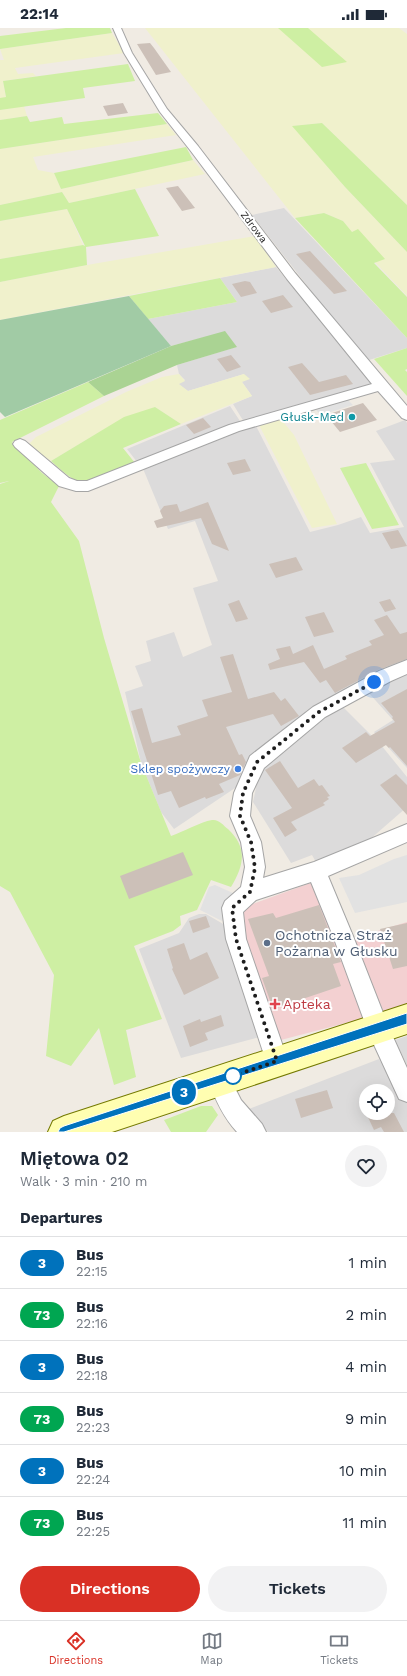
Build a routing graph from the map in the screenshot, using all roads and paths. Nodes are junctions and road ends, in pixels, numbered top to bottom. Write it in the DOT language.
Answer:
graph roads {
  1 [pos="117,28"];
  2 [pos="381,386"];
  3 [pos="407,415"];
  4 [pos="20,444"];
  5 [pos="407,667"];
  6 [pos="407,833"];
  7 [pos="316,871"];
  8 [pos="250,892"];
  9 [pos="407,1018"];
  10 [pos="377,1029"];
  11 [pos="277,1061"];
  12 [pos="218,1080"];
  13 [pos="407,1090"];
  14 [pos="64,1132"];
  15 [pos="254,1132"];
  1 -- 2 [label="street, Zdrowa"];
  2 -- 3 [label="street, Zdrowa"];
  2 -- 4 [label="street"];
  5 -- 8 [label="street"];
  6 -- 7 [label="street"];
  7 -- 8 [label="street"];
  7 -- 10 [label="street"];
  8 -- 11 [label="street"];
  9 -- 10 [label="street"];
  10 -- 11 [label="street"];
  10 -- 13 [label="street"];
  11 -- 12 [label="street"];
  12 -- 14 [label="street"];
  12 -- 15 [label="street"];
}
